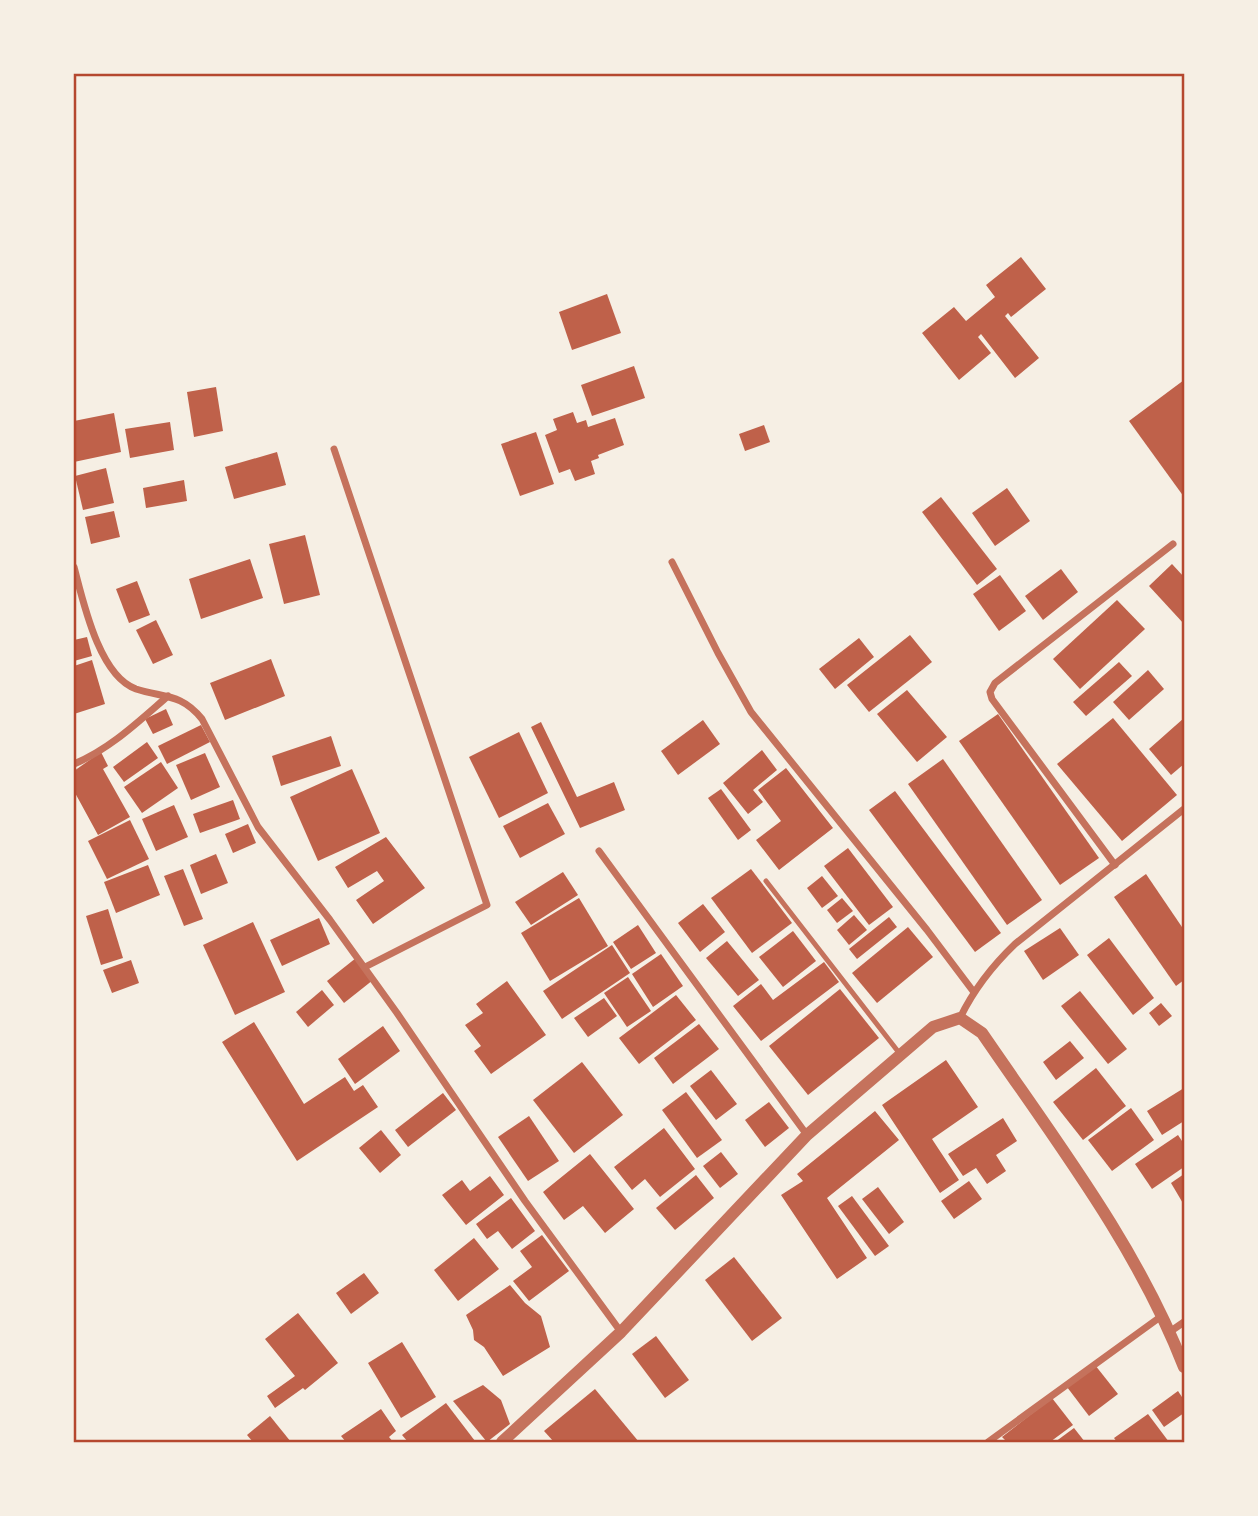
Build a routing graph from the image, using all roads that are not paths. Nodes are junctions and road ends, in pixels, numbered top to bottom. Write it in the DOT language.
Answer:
graph roads {
  1 [pos="334,449"];
  2 [pos="1173,544"];
  3 [pos="671,562"];
  4 [pos="74,567"];
  5 [pos="168,696"];
  6 [pos="74,764"];
  7 [pos="1185,808"];
  8 [pos="599,851"];
  9 [pos="1115,865"];
  10 [pos="766,881"];
  11 [pos="365,967"];
  12 [pos="973,991"];
  13 [pos="960,1018"];
  14 [pos="900,1054"];
  15 [pos="807,1135"];
  16 [pos="1164,1315"];
  17 [pos="1185,1322"];
  18 [pos="1171,1331"];
  19 [pos="621,1332"];
  20 [pos="1185,1367"];
  21 [pos="502,1443"];
  22 [pos="988,1443"];
  1 -- 11 [label="street"];
  2 -- 9 [label="street"];
  3 -- 12 [label="street"];
  4 -- 5 [label="street"];
  5 -- 6 [label="street"];
  5 -- 11 [label="street"];
  7 -- 9 [label="street"];
  8 -- 15 [label="street"];
  9 -- 12 [label="street"];
  10 -- 14 [label="lane"];
  11 -- 19 [label="street"];
  12 -- 13 [label="street"];
  13 -- 14 [label="street"];
  13 -- 16 [label="street"];
  14 -- 15 [label="street"];
  15 -- 19 [label="street"];
  16 -- 18 [label="street"];
  16 -- 22 [label="street"];
  17 -- 18 [label="street"];
  18 -- 20 [label="street"];
  19 -- 21 [label="street"];
}
